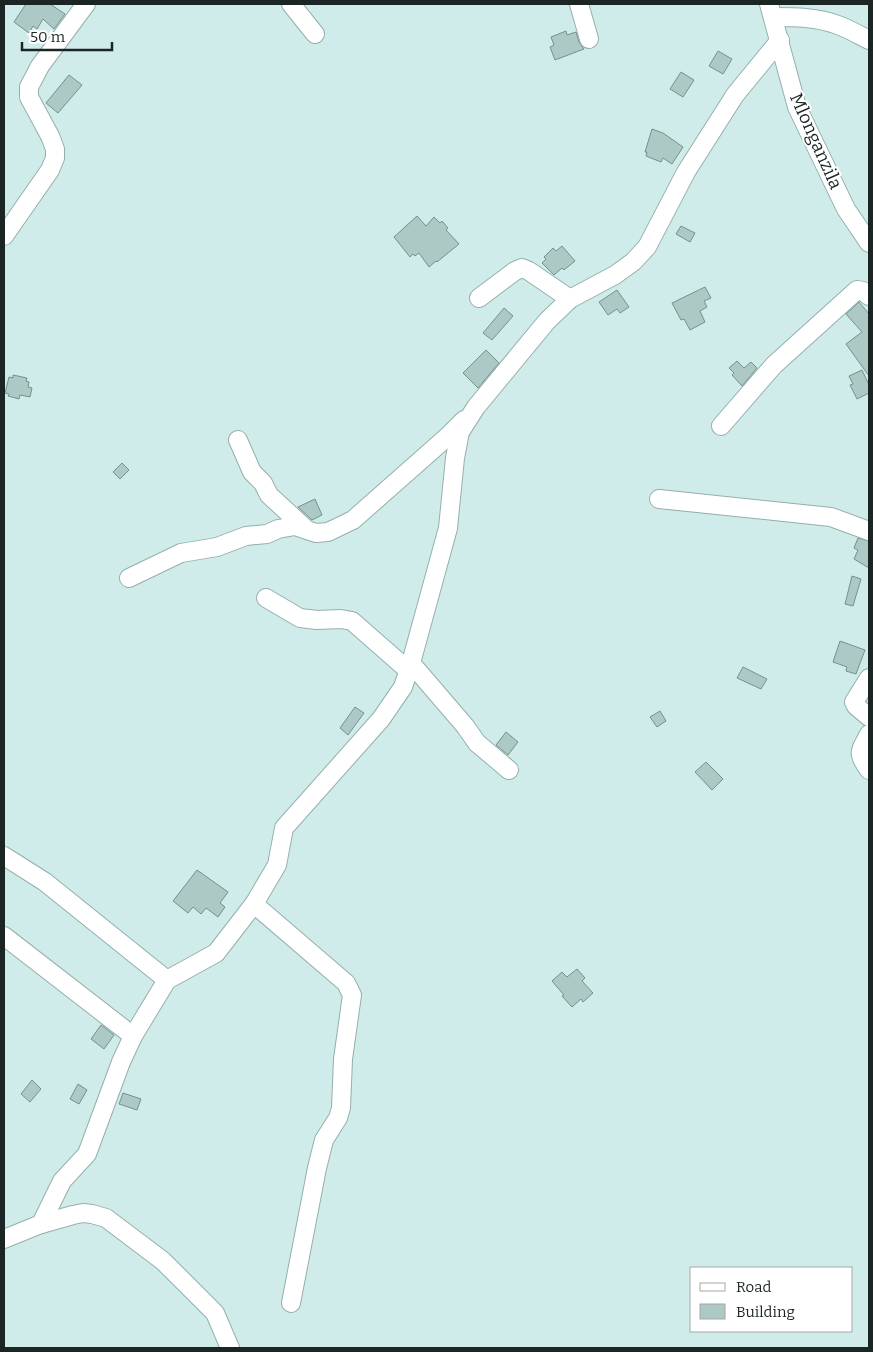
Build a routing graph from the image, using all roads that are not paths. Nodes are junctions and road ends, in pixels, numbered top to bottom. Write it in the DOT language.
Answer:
graph roads {
  1 [pos="86,4"];
  2 [pos="291,4"];
  3 [pos="579,4"];
  4 [pos="771,10"];
  5 [pos="315,34"];
  6 [pos="590,39"];
  7 [pos="780,40"];
  8 [pos="869,40"];
  9 [pos="4,236"];
  10 [pos="869,243"];
  11 [pos="869,296"];
  12 [pos="479,298"];
  13 [pos="570,298"];
  14 [pos="476,408"];
  15 [pos="721,426"];
  16 [pos="238,440"];
  17 [pos="659,499"];
  18 [pos="307,530"];
  19 [pos="869,530"];
  20 [pos="130,578"];
  21 [pos="266,598"];
  22 [pos="410,667"];
  23 [pos="869,678"];
  24 [pos="869,718"];
  25 [pos="869,734"];
  26 [pos="509,770"];
  27 [pos="869,770"];
  28 [pos="4,856"];
  29 [pos="254,904"];
  30 [pos="4,936"];
  31 [pos="168,980"];
  32 [pos="133,1036"];
  33 [pos="41,1224"];
  34 [pos="4,1240"];
  35 [pos="291,1303"];
  36 [pos="230,1348"];
  1 -- 9 [label="street"];
  2 -- 5 [label="street"];
  3 -- 6 [label="street"];
  4 -- 7 [label="street, Mlonganzila"];
  4 -- 8 [label="street"];
  7 -- 10 [label="street, Mlonganzila"];
  7 -- 13 [label="street"];
  11 -- 15 [label="street"];
  12 -- 13 [label="street"];
  13 -- 14 [label="street"];
  14 -- 18 [label="street"];
  14 -- 22 [label="street"];
  16 -- 18 [label="street"];
  17 -- 19 [label="street"];
  18 -- 20 [label="street"];
  21 -- 22 [label="street"];
  22 -- 26 [label="street"];
  22 -- 29 [label="street"];
  23 -- 24 [label="street"];
  25 -- 27 [label="street"];
  28 -- 31 [label="street"];
  29 -- 31 [label="street"];
  29 -- 35 [label="street"];
  30 -- 32 [label="street"];
  31 -- 32 [label="street"];
  32 -- 33 [label="street"];
  33 -- 34 [label="street"];
  33 -- 36 [label="street"];
}
